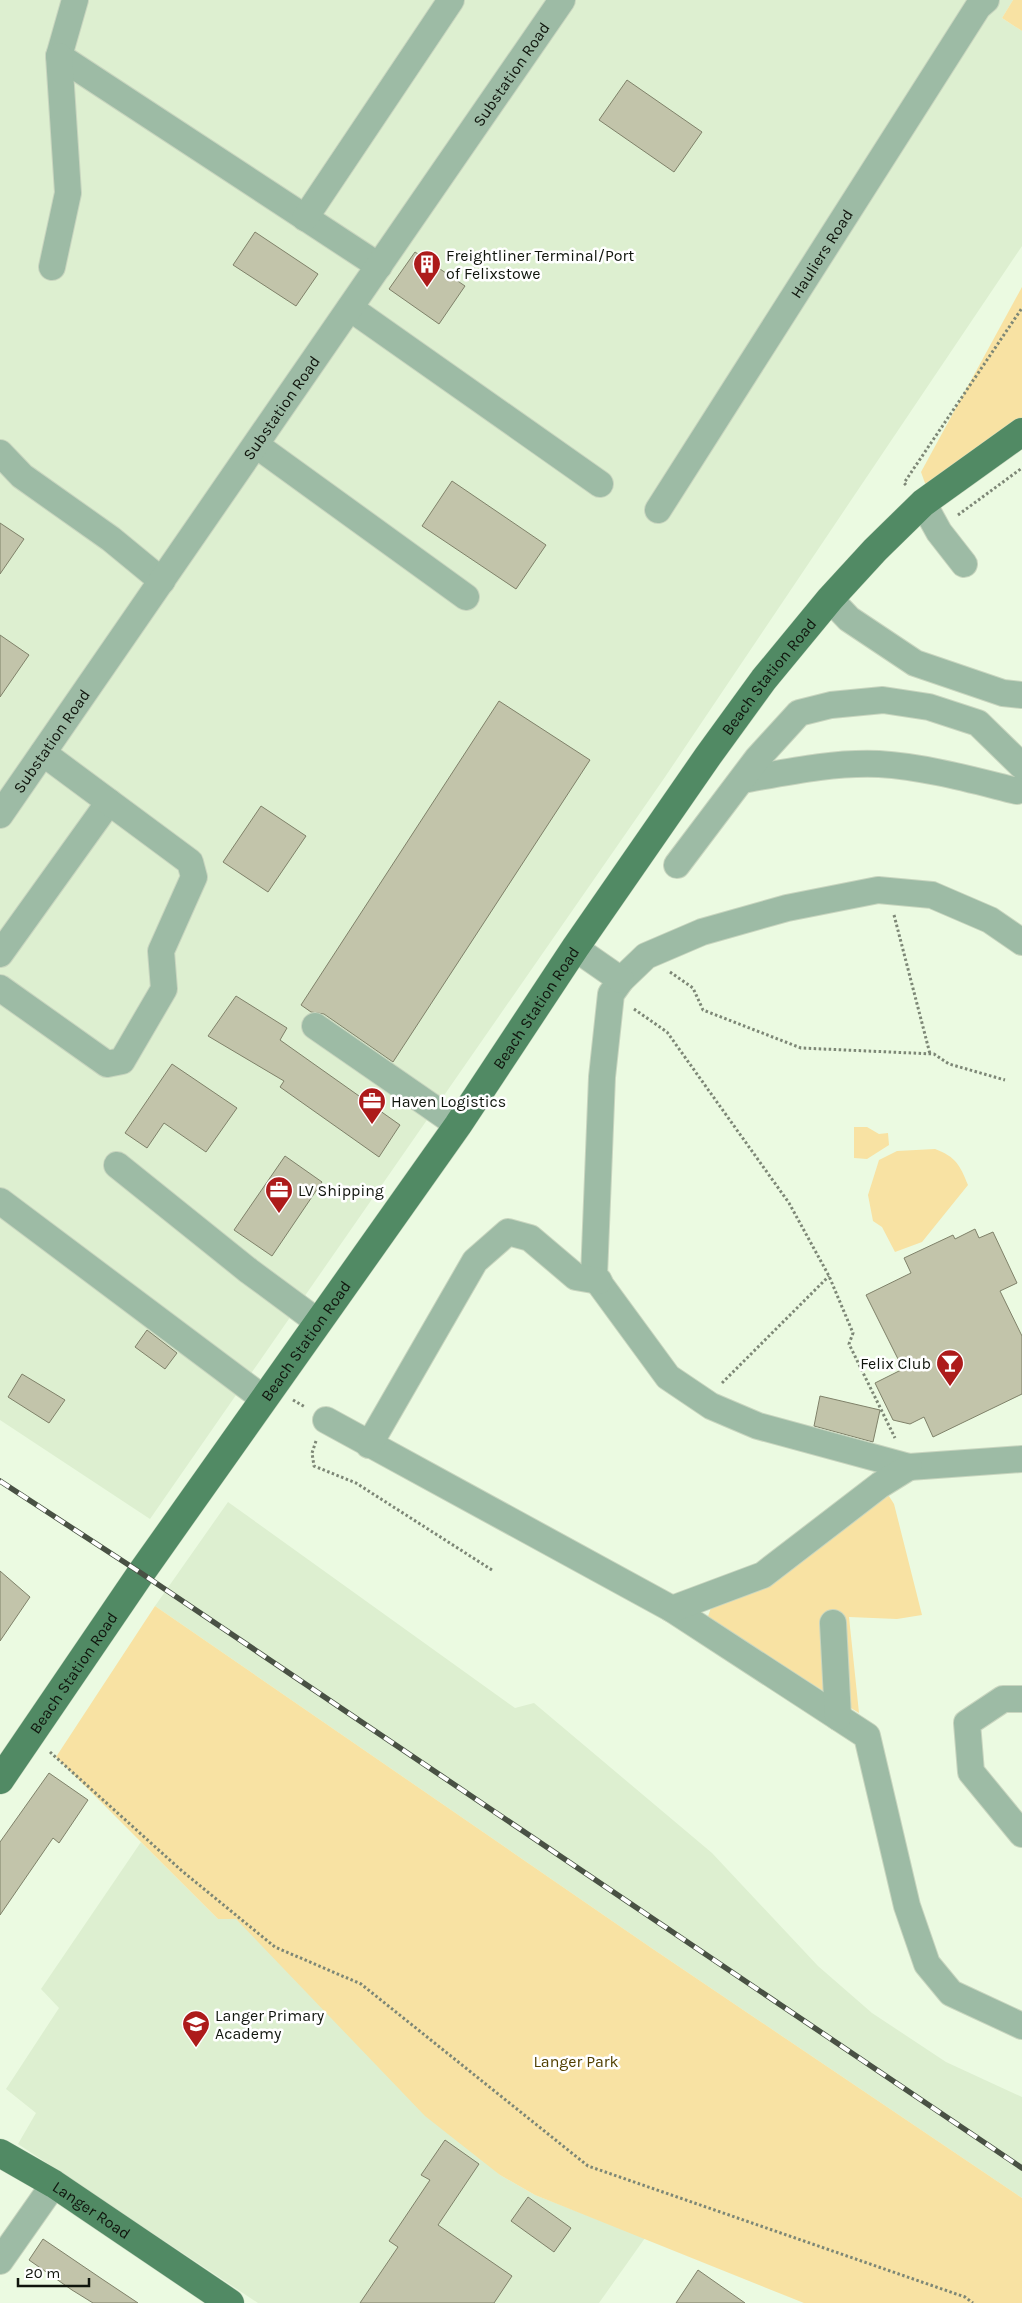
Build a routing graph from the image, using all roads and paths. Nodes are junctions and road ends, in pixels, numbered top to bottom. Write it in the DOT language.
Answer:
graph roads {
  1 [pos="75,0"];
  2 [pos="451,0"];
  3 [pos="562,0"];
  4 [pos="976,2"];
  5 [pos="59,56"];
  6 [pos="304,218"];
  7 [pos="378,266"];
  8 [pos="52,267"];
  9 [pos="350,308"];
  10 [pos="1022,308"];
  11 [pos="1022,432"];
  12 [pos="256,445"];
  13 [pos="0,453"];
  14 [pos="1022,468"];
  15 [pos="600,484"];
  16 [pos="923,503"];
  17 [pos="658,510"];
  18 [pos="939,532"];
  19 [pos="964,564"];
  20 [pos="162,581"];
  21 [pos="466,597"];
  22 [pos="830,599"];
  23 [pos="1022,694"];
  24 [pos="43,753"];
  25 [pos="1022,766"];
  26 [pos="742,780"];
  27 [pos="1022,788"];
  28 [pos="109,802"];
  29 [pos="0,815"];
  30 [pos="677,865"];
  31 [pos="887,891"];
  32 [pos="1022,942"];
  33 [pos="575,948"];
  34 [pos="0,954"];
  35 [pos="646,956"];
  36 [pos="616,987"];
  37 [pos="0,988"];
  38 [pos="315,1026"];
  39 [pos="930,1054"];
  40 [pos="1005,1080"];
  41 [pos="458,1125"];
  42 [pos="116,1165"];
  43 [pos="0,1201"];
  44 [pos="829,1276"];
  45 [pos="599,1281"];
  46 [pos="318,1322"];
  47 [pos="264,1399"];
  48 [pos="703,1400"];
  49 [pos="326,1420"];
  50 [pos="369,1445"];
  51 [pos="1022,1459"];
  52 [pos="909,1468"];
  53 [pos="492,1570"];
  54 [pos="672,1608"];
  55 [pos="833,1623"];
  56 [pos="1022,1699"];
  57 [pos="838,1717"];
  58 [pos="31,1734"];
  59 [pos="0,1780"];
  60 [pos="1022,1834"];
  61 [pos="1022,2026"];
  62 [pos="0,2153"];
  63 [pos="54,2184"];
  64 [pos="0,2261"];
  65 [pos="230,2303"];
  66 [pos="973,2303"];
  1 -- 5 [label="street"];
  2 -- 6 [label="street"];
  3 -- 7 [label="street, Substation Road"];
  4 -- 17 [label="street, Hauliers Road"];
  5 -- 6 [label="street"];
  5 -- 8 [label="street"];
  6 -- 7 [label="street"];
  7 -- 9 [label="street, Substation Road"];
  9 -- 12 [label="street, Substation Road"];
  9 -- 15 [label="street"];
  10 -- 16 [label="path"];
  11 -- 16 [label="main road, Beach Station Road"];
  12 -- 20 [label="street, Substation Road"];
  12 -- 21 [label="street"];
  13 -- 20 [label="street"];
  14 -- 18 [label="path"];
  16 -- 18 [label="street"];
  16 -- 22 [label="main road, Beach Station Road"];
  18 -- 19 [label="street"];
  20 -- 24 [label="street, Substation Road"];
  22 -- 23 [label="street"];
  22 -- 33 [label="main road, Beach Station Road"];
  24 -- 28 [label="street"];
  24 -- 29 [label="street, Substation Road"];
  25 -- 26 [label="street"];
  26 -- 27 [label="street"];
  26 -- 30 [label="street"];
  28 -- 34 [label="street"];
  28 -- 37 [label="street"];
  31 -- 32 [label="street"];
  31 -- 35 [label="street"];
  31 -- 39 [label="path"];
  33 -- 36 [label="street"];
  33 -- 41 [label="main road, Beach Station Road"];
  35 -- 36 [label="street"];
  35 -- 39 [label="path"];
  36 -- 44 [label="path"];
  36 -- 45 [label="street"];
  38 -- 41 [label="street"];
  39 -- 40 [label="path"];
  41 -- 46 [label="main road, Beach Station Road"];
  42 -- 46 [label="street"];
  43 -- 47 [label="street"];
  44 -- 48 [label="path"];
  44 -- 52 [label="path"];
  45 -- 48 [label="street"];
  45 -- 50 [label="street"];
  46 -- 47 [label="main road, Beach Station Road"];
  47 -- 58 [label="main road, Beach Station Road"];
  48 -- 52 [label="street"];
  49 -- 50 [label="street"];
  49 -- 53 [label="path"];
  50 -- 54 [label="street"];
  51 -- 52 [label="street"];
  52 -- 54 [label="street"];
  54 -- 57 [label="street"];
  55 -- 57 [label="street"];
  56 -- 60 [label="street"];
  57 -- 61 [label="street"];
  58 -- 59 [label="main road, Beach Station Road"];
  58 -- 66 [label="path"];
  62 -- 63 [label="main road, Langer Road"];
  63 -- 64 [label="street"];
  63 -- 65 [label="main road, Langer Road"];
}
